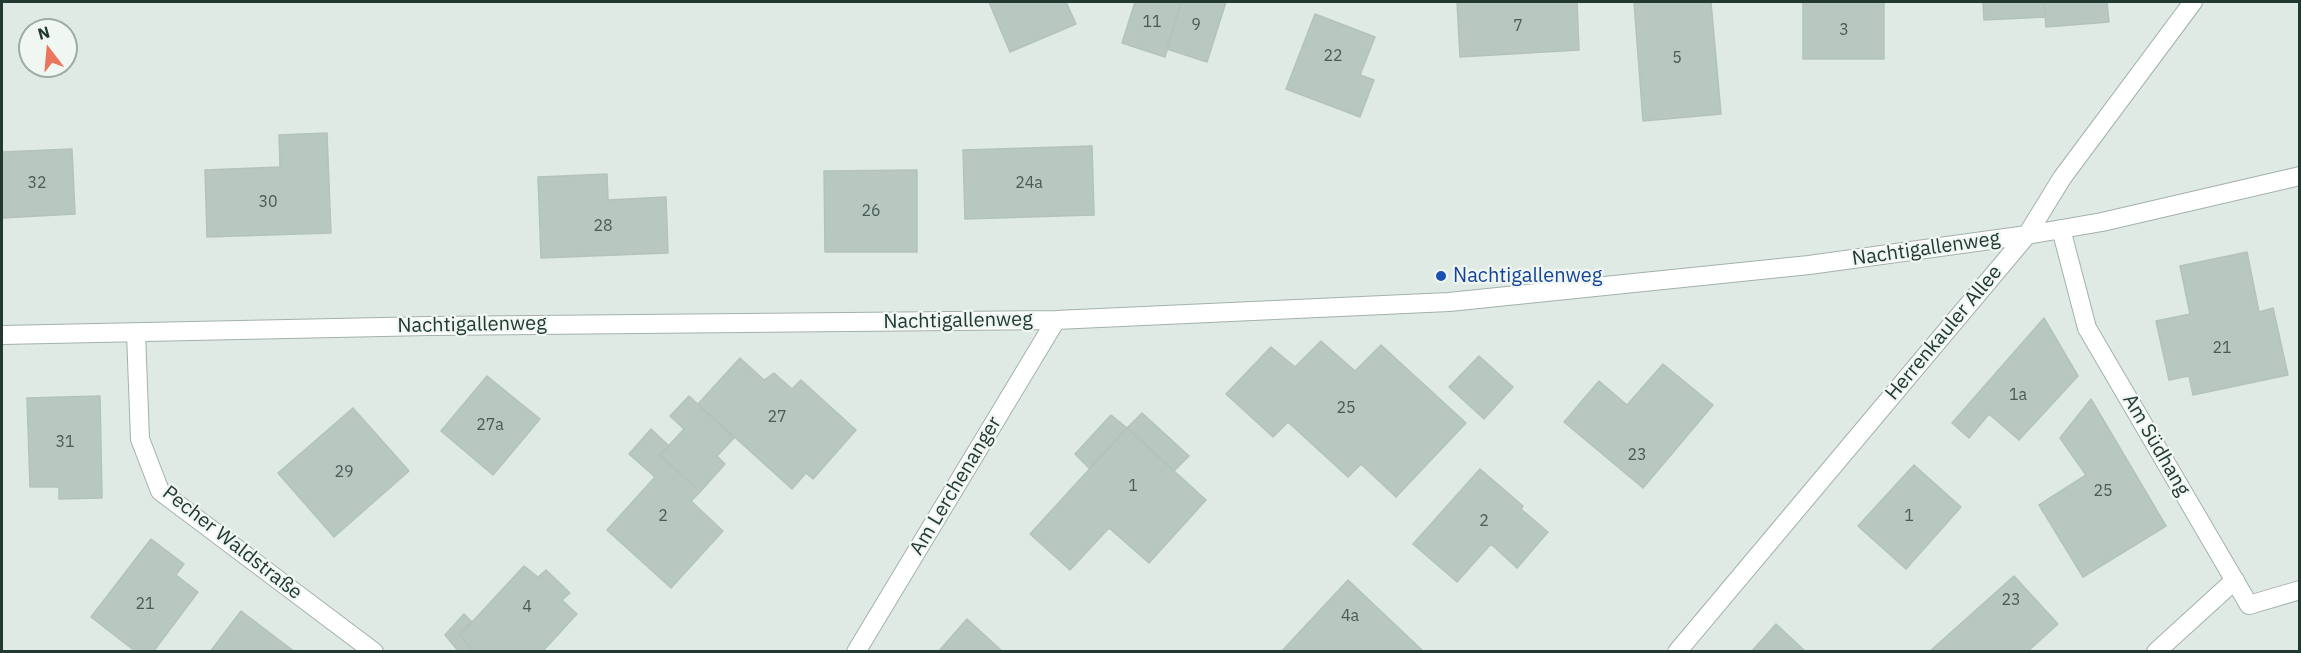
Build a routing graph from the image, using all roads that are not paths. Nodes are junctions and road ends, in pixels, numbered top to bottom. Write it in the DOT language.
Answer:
graph roads {
  1 [pos="2193,2"];
  2 [pos="2300,176"];
  3 [pos="2061,229"];
  4 [pos="2026,235"];
  5 [pos="1056,320"];
  6 [pos="136,333"];
  7 [pos="2,335"];
  8 [pos="2235,580"];
  9 [pos="2300,590"];
  10 [pos="374,651"];
  11 [pos="856,651"];
  12 [pos="1677,651"];
  13 [pos="2156,651"];
  1 -- 4 [label="street, Herrenkauler Allee"];
  2 -- 3 [label="street, Nachtigallenweg"];
  3 -- 4 [label="street, Nachtigallenweg"];
  3 -- 8 [label="street, Am Südhang"];
  4 -- 5 [label="street, Nachtigallenweg"];
  4 -- 12 [label="street, Herrenkauler Allee"];
  5 -- 6 [label="street, Nachtigallenweg"];
  5 -- 11 [label="street, Am Lerchenanger"];
  6 -- 7 [label="street, Nachtigallenweg"];
  6 -- 10 [label="street, Pecher Waldstraße"];
  8 -- 9 [label="street, Am Südhang"];
  8 -- 13 [label="street"];
}
